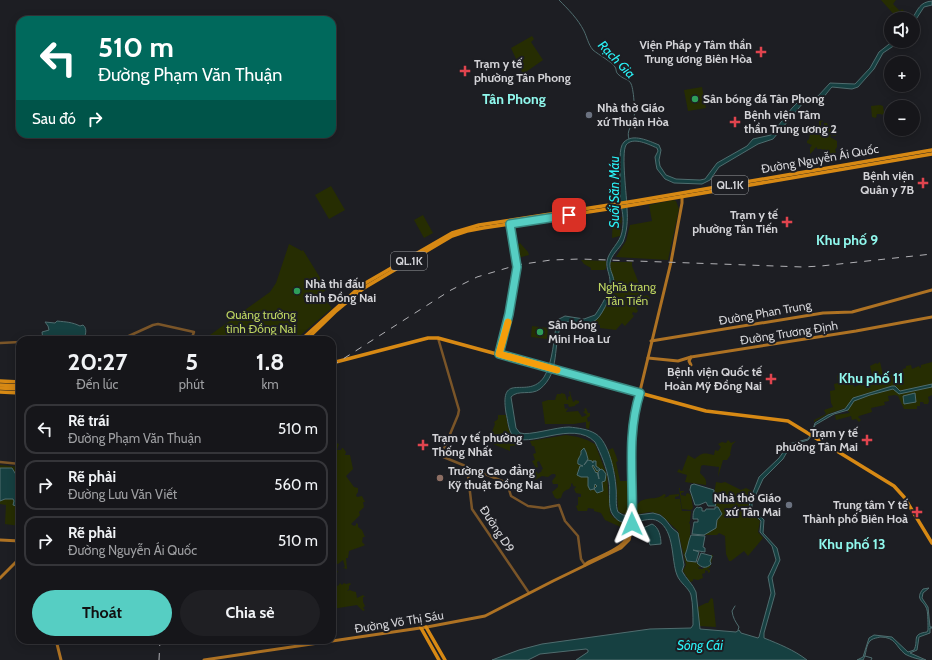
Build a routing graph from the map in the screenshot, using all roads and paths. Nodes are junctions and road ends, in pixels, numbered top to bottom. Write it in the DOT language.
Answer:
graph roads {
  1 [pos="932,150"];
  2 [pos="921,154"];
  3 [pos="932,154"];
  4 [pos="682,195"];
  5 [pos="510,222"];
  6 [pos="932,290"];
  7 [pos="932,317"];
  8 [pos="317,327"];
  9 [pos="129,336"];
  10 [pos="193,336"];
  11 [pos="306,336"];
  12 [pos="309,336"];
  13 [pos="438,338"];
  14 [pos="651,341"];
  15 [pos="16,342"];
  16 [pos="0,343"];
  17 [pos="499,354"];
  18 [pos="691,357"];
  19 [pos="648,358"];
  20 [pos="336,362"];
  21 [pos="690,364"];
  22 [pos="0,381"];
  23 [pos="0,386"];
  24 [pos="16,387"];
  25 [pos="16,388"];
  26 [pos="16,389"];
  27 [pos="0,392"];
  28 [pos="640,393"];
  29 [pos="0,462"];
  30 [pos="16,464"];
  31 [pos="467,467"];
  32 [pos="0,540"];
  33 [pos="16,541"];
  34 [pos="932,544"];
  35 [pos="16,562"];
  36 [pos="585,565"];
  37 [pos="0,578"];
  38 [pos="529,593"];
  39 [pos="426,627"];
  40 [pos="421,628"];
  41 [pos="336,641"];
  42 [pos="57,644"];
  43 [pos="312,644"];
  44 [pos="60,660"];
  45 [pos="204,660"];
  46 [pos="439,660"];
  47 [pos="445,660"];
  1 -- 2 [label="main road, Đường Nguyễn Ái Quốc / QL.1K"];
  2 -- 3 [label="main road, Đường Nguyễn Ái Quốc / QL.1K"];
  2 -- 4 [label="main road, Đường Nguyễn Ái Quốc / QL.1K"];
  4 -- 5 [label="main road, Đường Nguyễn Ái Quốc / QL.1K"];
  4 -- 14 [label="main road"];
  5 -- 8 [label="main road, Đường Nguyễn Ái Quốc / QL.1K"];
  5 -- 17 [label="street"];
  6 -- 14 [label="main road, Đường Phan Trung"];
  7 -- 18 [label="main road, Đường Trương Định"];
  8 -- 11 [label="main road, QL.1K"];
  8 -- 12 [label="main road, QL.1K"];
  9 -- 10 [label="street"];
  13 -- 17 [label="main road"];
  13 -- 20 [label="main road"];
  13 -- 31 [label="street"];
  14 -- 19 [label="main road"];
  15 -- 16 [label="street"];
  17 -- 28 [label="main road"];
  18 -- 19 [label="main road, Đường Trương Định"];
  18 -- 21 [label="main road"];
  19 -- 28 [label="main road"];
  22 -- 24 [label="main road"];
  23 -- 25 [label="main road"];
  26 -- 27 [label="main road"];
  28 -- 34 [label="main road"];
  28 -- 36 [label="main road, Đường Võ Thị Sáu"];
  29 -- 30 [label="street"];
  31 -- 36 [label="street"];
  31 -- 38 [label="street, Đường D9"];
  32 -- 33 [label="main road"];
  35 -- 37 [label="main road"];
  36 -- 38 [label="main road, Đường Võ Thị Sáu"];
  38 -- 39 [label="main road, Đường Võ Thị Sáu"];
  39 -- 40 [label="main road, Đường Võ Thị Sáu"];
  39 -- 47 [label="main road"];
  40 -- 41 [label="main road, Đường Võ Thị Sáu"];
  40 -- 46 [label="main road"];
  42 -- 44 [label="main road"];
  43 -- 45 [label="main road, Đường Võ Thị Sáu"];
}
